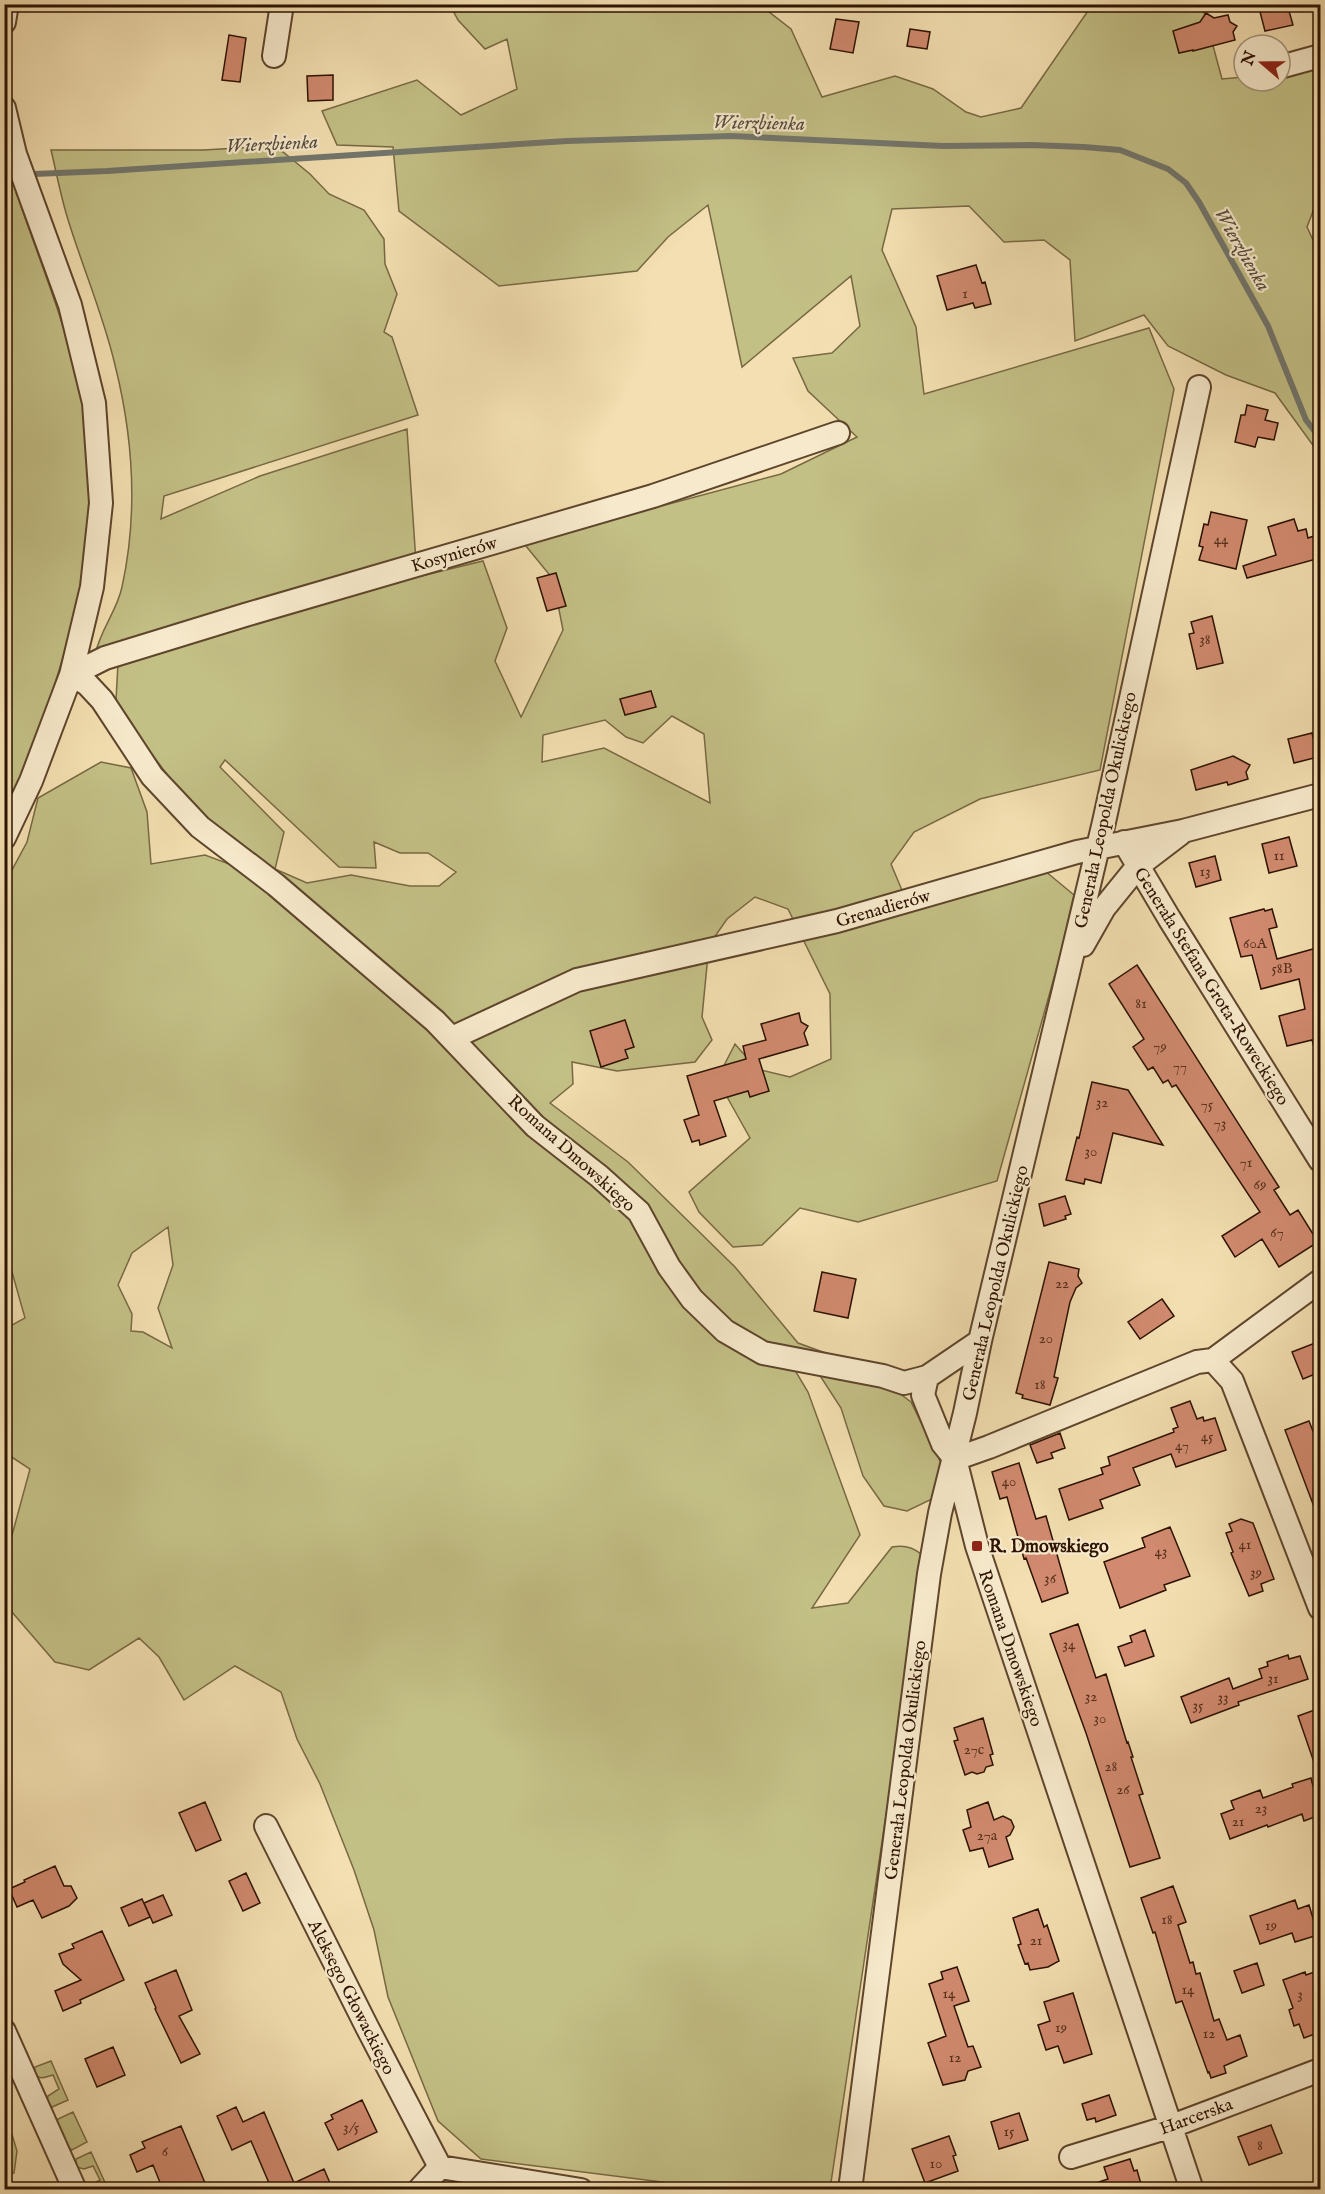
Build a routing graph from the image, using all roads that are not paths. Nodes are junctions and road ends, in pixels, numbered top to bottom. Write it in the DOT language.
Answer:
graph roads {
  1 [pos="7,4"];
  2 [pos="282,4"];
  3 [pos="4,22"];
  4 [pos="274,56"];
  5 [pos="1320,56"];
  6 [pos="1292,64"];
  7 [pos="4,108"];
  8 [pos="1199,387"];
  9 [pos="838,433"];
  10 [pos="71,675"];
  11 [pos="1320,795"];
  12 [pos="1183,831"];
  13 [pos="4,838"];
  14 [pos="1124,842"];
  15 [pos="1098,847"];
  16 [pos="1138,866"];
  17 [pos="1070,970"];
  18 [pos="452,1038"];
  19 [pos="1320,1160"];
  20 [pos="1320,1281"];
  21 [pos="980,1341"];
  22 [pos="1213,1360"];
  23 [pos="927,1377"];
  24 [pos="955,1458"];
  25 [pos="1320,1608"];
  26 [pos="266,1826"];
  27 [pos="4,2031"];
  28 [pos="1320,2070"];
  29 [pos="1172,2126"];
  30 [pos="1071,2157"];
  31 [pos="440,2167"];
  32 [pos="75,2190"];
  33 [pos="419,2190"];
  34 [pos="581,2190"];
  35 [pos="849,2190"];
  36 [pos="1192,2190"];
  1 -- 3 [label="street"];
  2 -- 4 [label="street"];
  5 -- 6 [label="street"];
  7 -- 10 [label="street"];
  8 -- 15 [label="street, Generała Leopolda Okulickiego"];
  9 -- 10 [label="street, Kosynierów"];
  10 -- 13 [label="street"];
  10 -- 18 [label="street, Romana Dmowskiego"];
  11 -- 12 [label="street, Grenadierów"];
  12 -- 14 [label="street, Grenadierów"];
  12 -- 16 [label="street"];
  14 -- 15 [label="street, Grenadierów"];
  14 -- 16 [label="street, Generała Stefana Grota-Roweckiego"];
  15 -- 17 [label="street, Generała Leopolda Okulickiego"];
  15 -- 18 [label="street, Grenadierów"];
  16 -- 17 [label="street"];
  16 -- 19 [label="street, Generała Stefana Grota-Roweckiego"];
  17 -- 21 [label="street, Generała Leopolda Okulickiego"];
  18 -- 23 [label="street, Romana Dmowskiego"];
  20 -- 22 [label="street"];
  21 -- 23 [label="street"];
  21 -- 24 [label="street, Generała Leopolda Okulickiego"];
  22 -- 24 [label="street"];
  22 -- 25 [label="street"];
  23 -- 24 [label="street, Romana Dmowskiego"];
  24 -- 29 [label="street, Romana Dmowskiego"];
  24 -- 35 [label="street, Generała Leopolda Okulickiego"];
  26 -- 31 [label="street, Aleksego Głowackiego"];
  27 -- 32 [label="street"];
  28 -- 29 [label="street, Harcerska"];
  29 -- 30 [label="street, Harcerska"];
  29 -- 36 [label="street, Romana Dmowskiego"];
  31 -- 33 [label="street"];
  31 -- 34 [label="street"];
}
